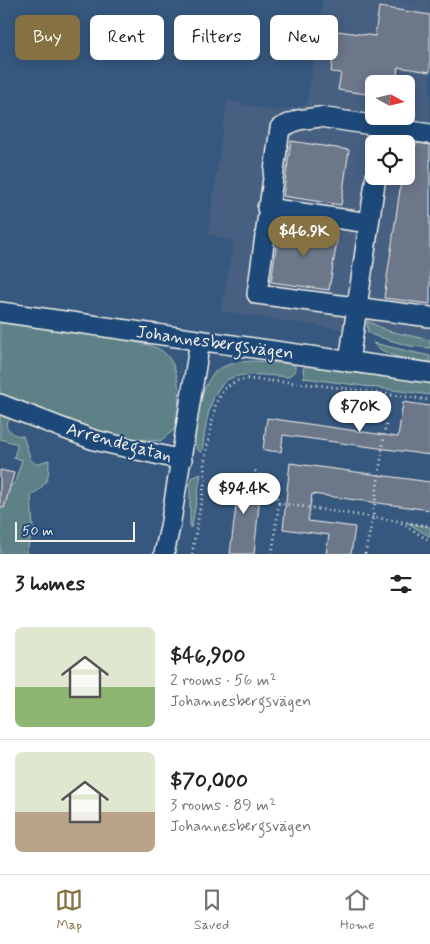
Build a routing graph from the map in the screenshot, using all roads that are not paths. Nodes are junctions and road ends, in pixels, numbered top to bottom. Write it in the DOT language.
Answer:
graph roads {
  1 [pos="430,134"];
  2 [pos="379,135"];
  3 [pos="406,135"];
  4 [pos="375,185"];
  5 [pos="268,208"];
  6 [pos="369,223"];
  7 [pos="357,307"];
  8 [pos="0,312"];
  9 [pos="430,317"];
  10 [pos="200,341"];
  11 [pos="349,362"];
  12 [pos="430,373"];
  13 [pos="0,404"];
  14 [pos="182,460"];
  15 [pos="164,554"];
  1 -- 3 [label="street"];
  2 -- 5 [label="street"];
  4 -- 6 [label="street"];
  5 -- 6 [label="street"];
  5 -- 7 [label="street"];
  6 -- 7 [label="street"];
  7 -- 9 [label="street"];
  7 -- 11 [label="street"];
  8 -- 10 [label="street, Johannesbergsvägen"];
  10 -- 11 [label="street, Johannesbergsvägen"];
  10 -- 14 [label="street"];
  11 -- 12 [label="street, Johannesbergsvägen"];
  13 -- 14 [label="street, Arrendegatan"];
  14 -- 15 [label="street"];
}
